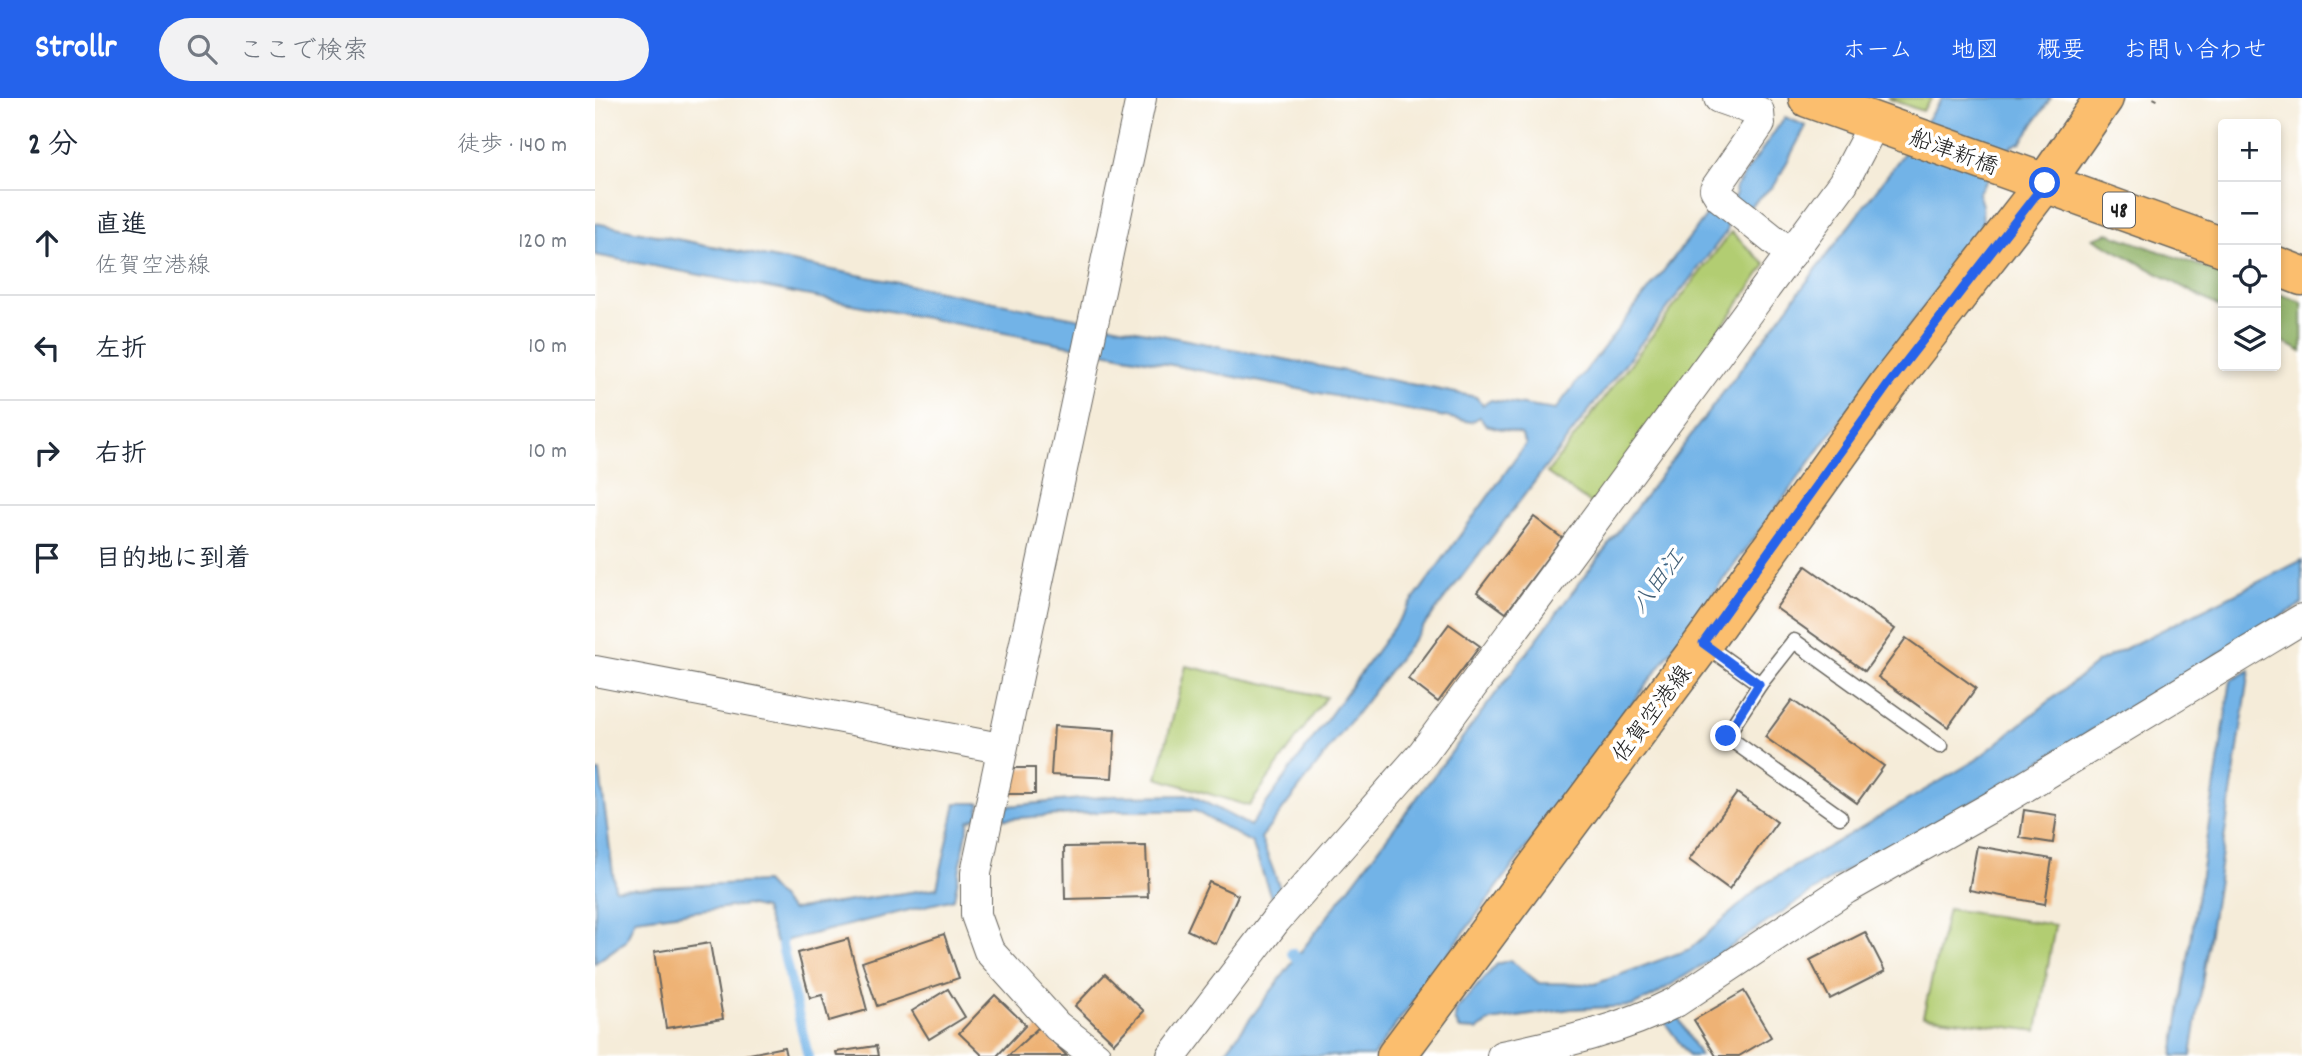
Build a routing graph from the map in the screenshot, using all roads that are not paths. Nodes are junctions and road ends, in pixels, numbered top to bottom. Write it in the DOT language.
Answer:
graph roads {
  1 [pos="1141,98"];
  2 [pos="1719,98"];
  3 [pos="1808,98"];
  4 [pos="2104,98"];
  5 [pos="1880,133"];
  6 [pos="2029,178"];
  7 [pos="2218,245"];
  8 [pos="1791,254"];
  9 [pos="2281,268"];
  10 [pos="2302,276"];
  11 [pos="2302,619"];
  12 [pos="1703,643"];
  13 [pos="595,671"];
  14 [pos="1759,684"];
  15 [pos="1940,746"];
  16 [pos="1000,748"];
  17 [pos="1840,817"];
  18 [pos="1177,1054"];
  19 [pos="1095,1056"];
  20 [pos="1396,1056"];
  21 [pos="1502,1056"];
  1 -- 16 [label="street"];
  2 -- 8 [label="street"];
  3 -- 5 [label="main road, 48"];
  4 -- 6 [label="main road, 佐賀空港線"];
  5 -- 6 [label="main road, 船津新橋 / 48"];
  5 -- 8 [label="street"];
  6 -- 7 [label="main road, 48"];
  6 -- 12 [label="main road, 佐賀空港線"];
  8 -- 18 [label="street"];
  9 -- 10 [label="main road"];
  11 -- 21 [label="street"];
  12 -- 14 [label="lane"];
  12 -- 20 [label="main road, 佐賀空港線"];
  13 -- 16 [label="street"];
  14 -- 15 [label="lane"];
  14 -- 17 [label="lane"];
  16 -- 19 [label="street"];
}
